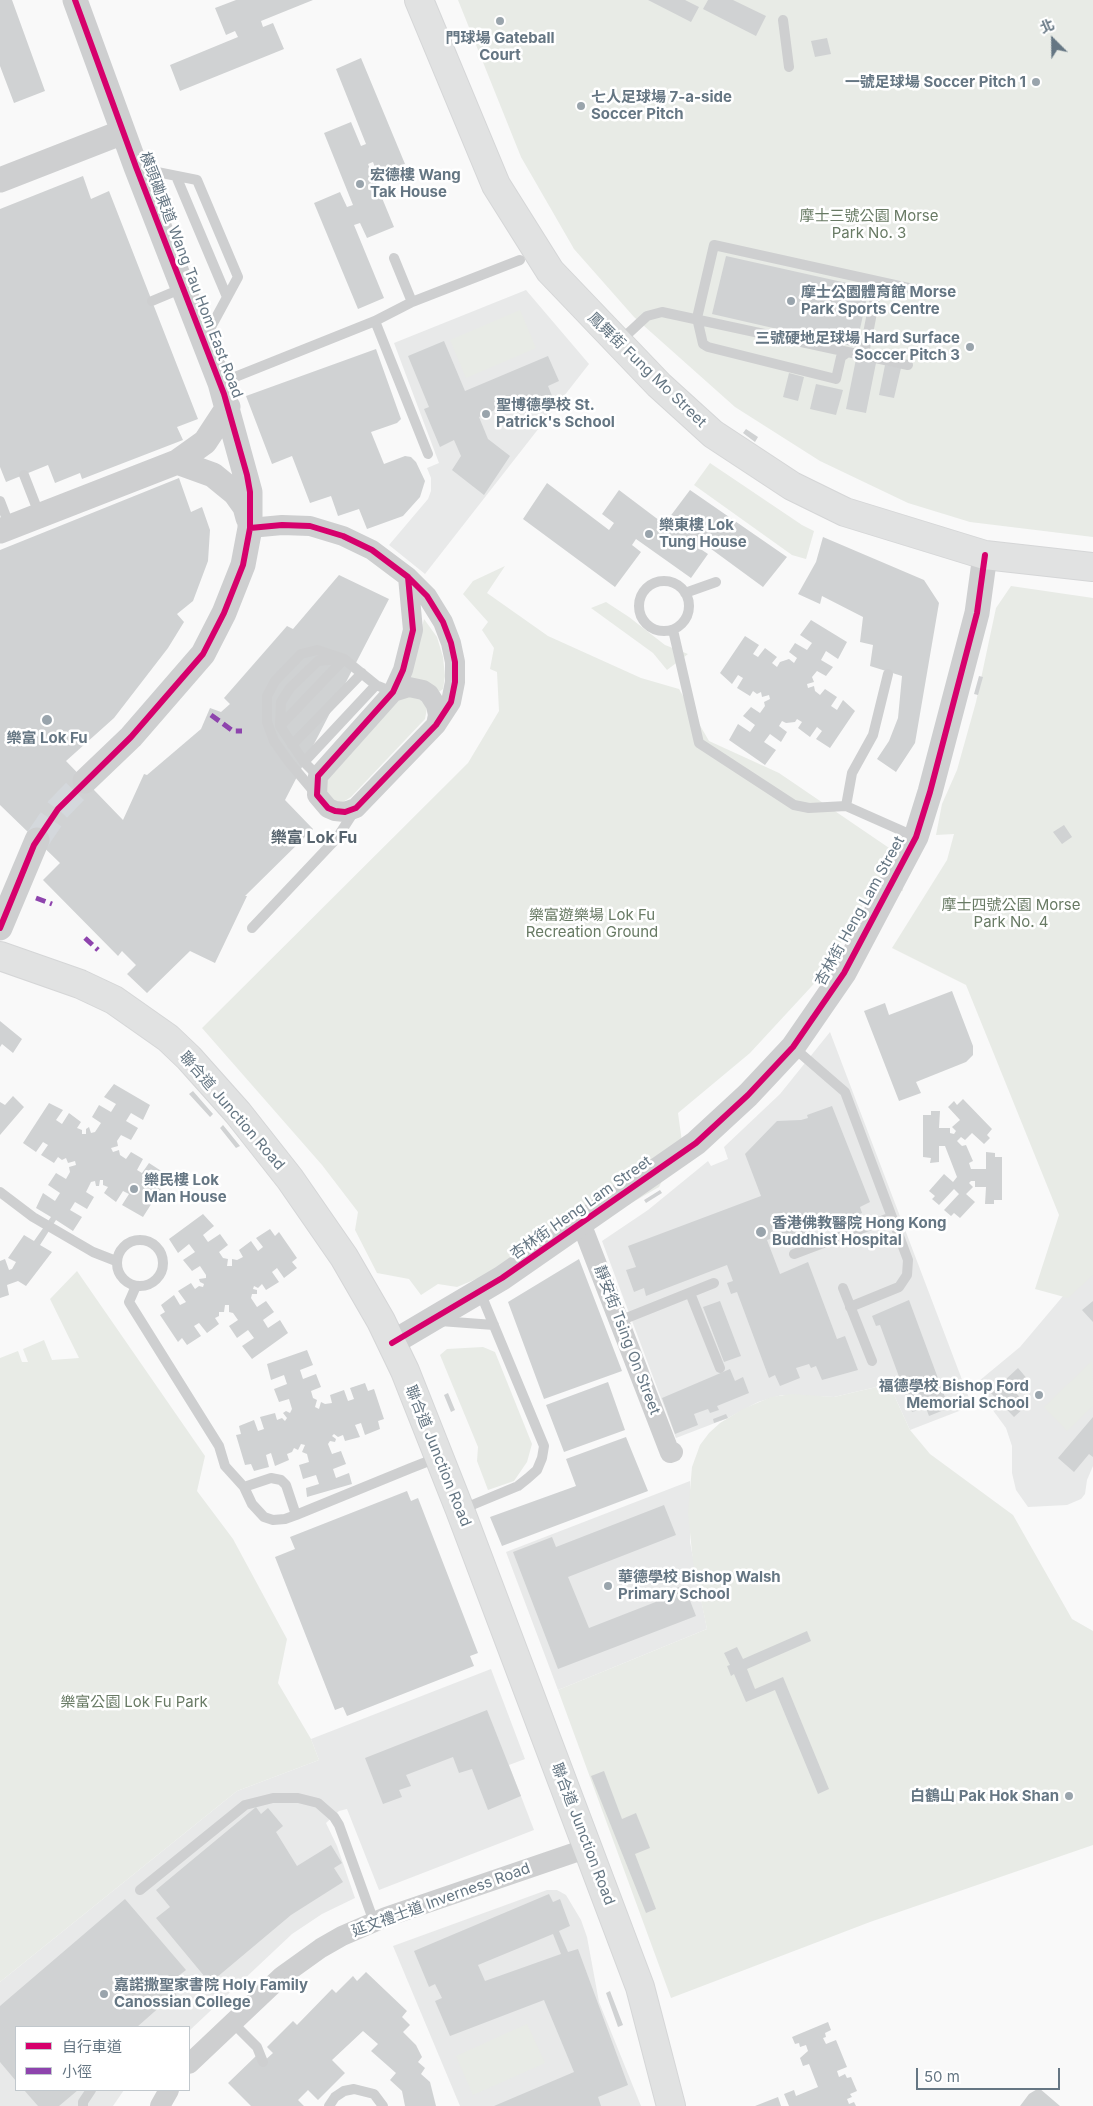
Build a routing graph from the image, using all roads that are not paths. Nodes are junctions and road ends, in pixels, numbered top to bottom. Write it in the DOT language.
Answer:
graph roads {
  1 [pos="75,0"];
  2 [pos="419,0"];
  3 [pos="783,20"];
  4 [pos="789,67"];
  5 [pos="124,132"];
  6 [pos="136,167"];
  7 [pos="176,176"];
  8 [pos="0,180"];
  9 [pos="394,258"];
  10 [pos="520,260"];
  11 [pos="878,282"];
  12 [pos="183,288"];
  13 [pos="922,291"];
  14 [pos="227,296"];
  15 [pos="152,301"];
  16 [pos="412,302"];
  17 [pos="697,318"];
  18 [pos="375,322"];
  19 [pos="204,340"];
  20 [pos="618,344"];
  21 [pos="848,352"];
  22 [pos="864,354"];
  23 [pos="908,364"];
  24 [pos="220,383"];
  25 [pos="228,407"];
  26 [pos="428,454"];
  27 [pos="177,462"];
  28 [pos="24,475"];
  29 [pos="0,501"];
  30 [pos="40,516"];
  31 [pos="250,528"];
  32 [pos="5,529"];
  33 [pos="985,555"];
  34 [pos="1093,567"];
  35 [pos="408,577"];
  36 [pos="716,582"];
  37 [pos="685,593"];
  38 [pos="673,630"];
  39 [pos="344,659"];
  40 [pos="362,673"];
  41 [pos="888,674"];
  42 [pos="385,688"];
  43 [pos="436,725"];
  44 [pos="280,726"];
  45 [pos="292,745"];
  46 [pos="313,778"];
  47 [pos="85,781"];
  48 [pos="846,806"];
  49 [pos="356,808"];
  50 [pos="916,837"];
  51 [pos="37,840"];
  52 [pos="0,928"];
  53 [pos="252,928"];
  54 [pos="0,956"];
  55 [pos="793,1048"];
  56 [pos="0,1192"];
  57 [pos="892,1218"];
  58 [pos="581,1224"];
  59 [pos="794,1254"];
  60 [pos="116,1261"];
  61 [pos="714,1283"];
  62 [pos="136,1286"];
  63 [pos="843,1288"];
  64 [pos="480,1292"];
  65 [pos="690,1293"];
  66 [pos="850,1307"];
  67 [pos="430,1321"];
  68 [pos="619,1321"];
  69 [pos="494,1325"];
  70 [pos="392,1343"];
  71 [pos="872,1361"];
  72 [pos="720,1368"];
  73 [pos="674,1452"];
  74 [pos="439,1457"];
  75 [pos="244,1487"];
  76 [pos="460,1510"];
  77 [pos="296,1515"];
  78 [pos="588,1848"];
  79 [pos="140,1890"];
  80 [pos="374,1922"];
  81 [pos="232,2022"];
  82 [pos="263,2062"];
  83 [pos="190,2063"];
  84 [pos="90,2091"];
  85 [pos="168,2091"];
  86 [pos="83,2106"];
  87 [pos="160,2106"];
  88 [pos="329,2106"];
  89 [pos="383,2106"];
  90 [pos="671,2106"];
  1 -- 5 [label="street, 橫頭磡東道 Wang Tau Hom East Road"];
  2 -- 20 [label="main road, 鳳舞街 Fung Mo Street"];
  3 -- 4 [label="lane"];
  5 -- 6 [label="street, 橫頭磡東道 Wang Tau Hom East Road"];
  5 -- 8 [label="street"];
  6 -- 7 [label="lane"];
  6 -- 12 [label="street, 橫頭磡東道 Wang Tau Hom East Road"];
  7 -- 14 [label="lane"];
  7 -- 14 [label="lane"];
  9 -- 16 [label="lane"];
  10 -- 16 [label="lane"];
  11 -- 13 [label="lane"];
  11 -- 17 [label="lane"];
  11 -- 22 [label="lane"];
  12 -- 15 [label="lane"];
  12 -- 19 [label="street, 橫頭磡東道 Wang Tau Hom East Road"];
  14 -- 19 [label="lane"];
  16 -- 18 [label="lane"];
  17 -- 20 [label="lane"];
  17 -- 21 [label="lane"];
  17 -- 21 [label="lane"];
  18 -- 24 [label="lane"];
  18 -- 26 [label="lane"];
  19 -- 24 [label="street, 橫頭磡東道 Wang Tau Hom East Road"];
  20 -- 33 [label="main road, 鳳舞街 Fung Mo Street"];
  21 -- 22 [label="lane"];
  22 -- 23 [label="lane"];
  24 -- 25 [label="street, 橫頭磡東道 Wang Tau Hom East Road"];
  25 -- 27 [label="street"];
  25 -- 31 [label="street, 橫頭磡東道 Wang Tau Hom East Road"];
  27 -- 30 [label="street"];
  27 -- 31 [label="street"];
  28 -- 30 [label="lane"];
  29 -- 32 [label="lane"];
  30 -- 32 [label="street"];
  31 -- 35 [label="street"];
  31 -- 47 [label="street, 橫頭磡東道 Wang Tau Hom East Road"];
  33 -- 34 [label="main road, 鳳舞街 Fung Mo Street"];
  33 -- 50 [label="street, 杏林街 Heng Lam Street"];
  35 -- 42 [label="street"];
  35 -- 43 [label="street"];
  36 -- 37 [label="lane"];
  37 -- 38 [label="lane"];
  37 -- 38 [label="lane"];
  38 -- 48 [label="lane"];
  39 -- 40 [label="lane"];
  39 -- 44 [label="lane"];
  39 -- 44 [label="lane"];
  39 -- 46 [label="lane"];
  40 -- 42 [label="lane"];
  40 -- 45 [label="lane"];
  41 -- 48 [label="lane"];
  42 -- 43 [label="street"];
  42 -- 46 [label="street"];
  43 -- 49 [label="street"];
  44 -- 45 [label="lane"];
  45 -- 46 [label="lane"];
  46 -- 49 [label="street"];
  48 -- 50 [label="lane"];
  49 -- 53 [label="lane"];
  50 -- 55 [label="street, 杏林街 Heng Lam Street"];
  51 -- 52 [label="street"];
  54 -- 70 [label="main road, 聯合道 Junction Road"];
  55 -- 57 [label="lane"];
  55 -- 58 [label="street, 杏林街 Heng Lam Street"];
  56 -- 60 [label="lane"];
  57 -- 59 [label="lane"];
  57 -- 66 [label="lane"];
  58 -- 64 [label="street, 杏林街 Heng Lam Street"];
  58 -- 68 [label="street, 靜安街 Tsing On Street"];
  60 -- 62 [label="lane"];
  60 -- 62 [label="lane"];
  61 -- 65 [label="lane"];
  62 -- 75 [label="lane"];
  63 -- 66 [label="lane"];
  64 -- 67 [label="street, 杏林街 Heng Lam Street"];
  64 -- 69 [label="lane"];
  65 -- 68 [label="lane"];
  65 -- 72 [label="lane"];
  66 -- 71 [label="lane"];
  67 -- 69 [label="lane"];
  67 -- 70 [label="street, 杏林街 Heng Lam Street"];
  68 -- 73 [label="street, 靜安街 Tsing On Street"];
  69 -- 76 [label="lane"];
  70 -- 74 [label="main road, 聯合道 Junction Road"];
  74 -- 76 [label="main road, 聯合道 Junction Road"];
  74 -- 77 [label="lane"];
  75 -- 77 [label="lane"];
  75 -- 77 [label="lane"];
  76 -- 78 [label="main road, 聯合道 Junction Road"];
  78 -- 80 [label="street, 延文禮士道 Inverness Road"];
  78 -- 90 [label="main road, 聯合道 Junction Road"];
  79 -- 80 [label="lane"];
  80 -- 81 [label="street, 延文禮士道 Inverness Road"];
  81 -- 82 [label="lane"];
  81 -- 83 [label="street, 延文禮士道 Inverness Road"];
  84 -- 86 [label="lane"];
  85 -- 87 [label="street"];
  88 -- 89 [label="lane"];
}
